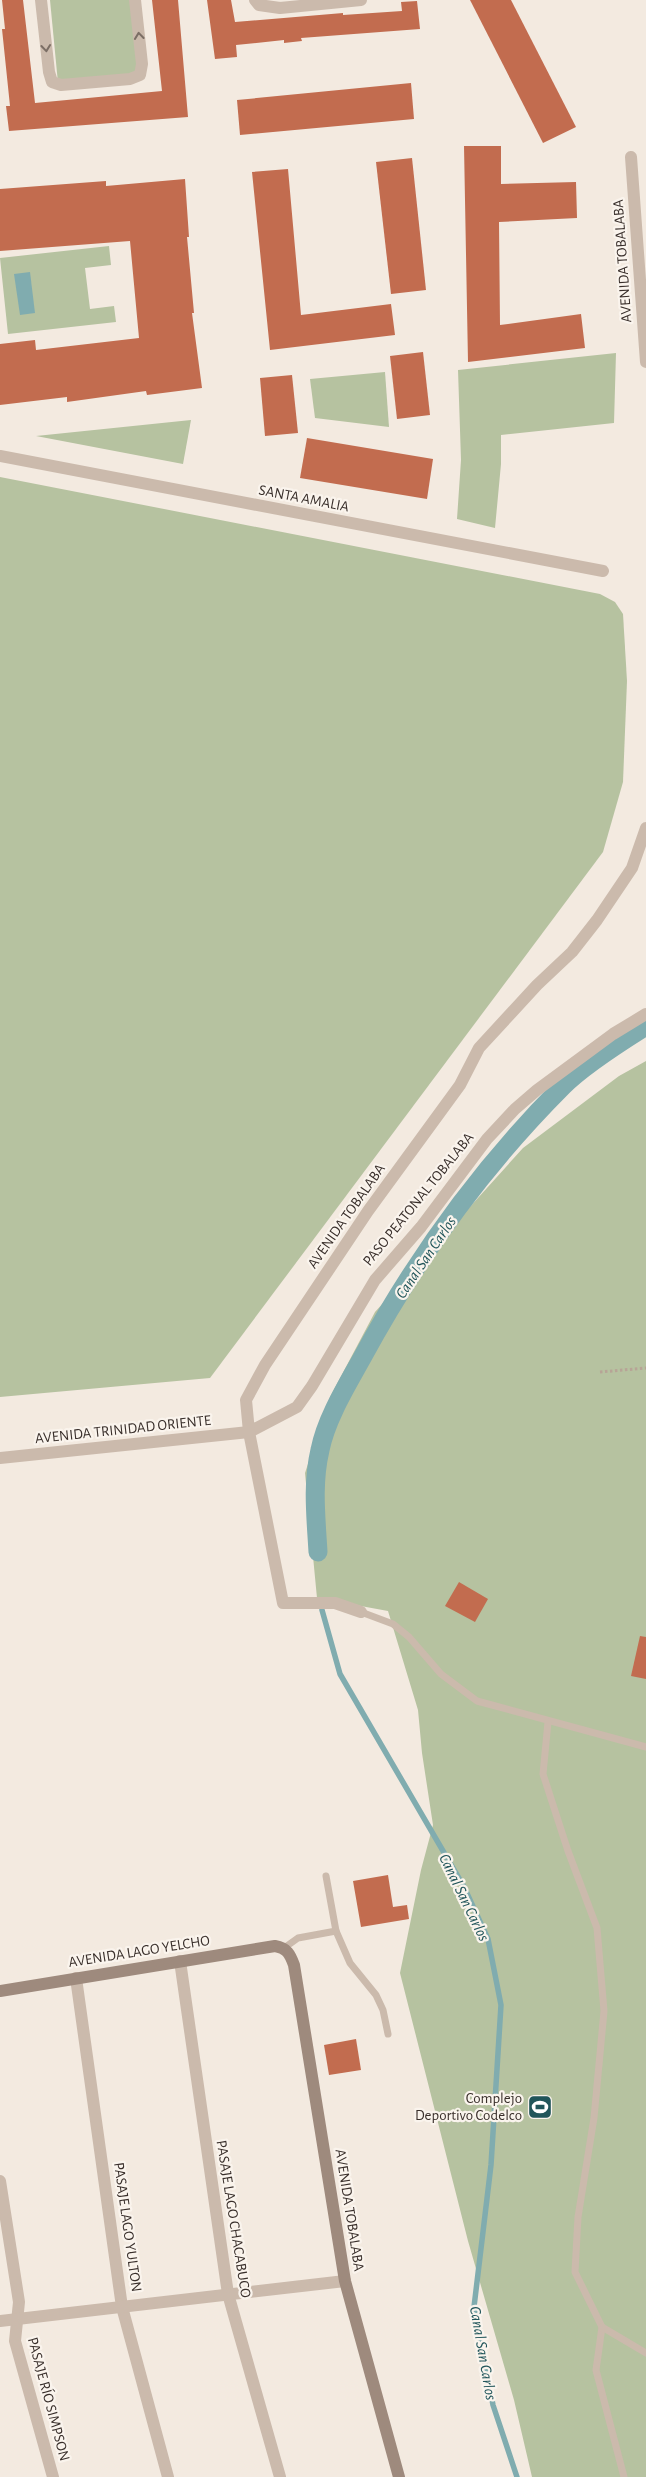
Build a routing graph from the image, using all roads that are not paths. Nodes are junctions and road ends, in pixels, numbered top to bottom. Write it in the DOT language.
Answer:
graph roads {
  1 [pos="41,0"];
  2 [pos="135,0"];
  3 [pos="255,0"];
  4 [pos="361,0"];
  5 [pos="631,157"];
  6 [pos="646,362"];
  7 [pos="0,456"];
  8 [pos="603,571"];
  9 [pos="646,828"];
  10 [pos="646,1014"];
  11 [pos="249,1432"];
  12 [pos="0,1458"];
  13 [pos="361,1612"];
  14 [pos="548,1722"];
  15 [pos="646,1747"];
  16 [pos="326,1876"];
  17 [pos="336,1931"];
  18 [pos="284,1948"];
  19 [pos="180,1961"];
  20 [pos="76,1978"];
  21 [pos="0,1991"];
  22 [pos="388,2034"];
  23 [pos="0,2181"];
  24 [pos="345,2280"];
  25 [pos="228,2294"];
  26 [pos="122,2307"];
  27 [pos="17,2319"];
  28 [pos="0,2321"];
  29 [pos="602,2328"];
  30 [pos="646,2354"];
  31 [pos="53,2477"];
  32 [pos="168,2477"];
  33 [pos="280,2477"];
  34 [pos="399,2477"];
  35 [pos="624,2477"];
  1 -- 2 [label="street, one-way"];
  3 -- 4 [label="street"];
  5 -- 6 [label="street, AVENIDA TOBALABA"];
  7 -- 8 [label="street, SANTA AMALIA"];
  9 -- 11 [label="street, AVENIDA TOBALABA"];
  10 -- 11 [label="street, PASO PEATONAL TOBALABA"];
  11 -- 12 [label="street, AVENIDA TRINIDAD ORIENTE"];
  11 -- 13 [label="street, AVENIDA TOBALABA"];
  13 -- 14 [label="lane"];
  14 -- 15 [label="lane"];
  14 -- 29 [label="lane"];
  16 -- 17 [label="lane"];
  17 -- 18 [label="lane"];
  17 -- 22 [label="lane"];
  18 -- 19 [label="street, AVENIDA LAGO YELCHO"];
  18 -- 24 [label="street, AVENIDA TOBALABA"];
  19 -- 20 [label="street, AVENIDA LAGO YELCHO"];
  19 -- 25 [label="street, PASAJE LAGO CHACABUCO"];
  20 -- 21 [label="street, AVENIDA LAGO YELCHO"];
  20 -- 26 [label="street, PASAJE LAGO YULTON"];
  23 -- 27 [label="street, PASAJE RÍO SIMPSON"];
  24 -- 25 [label="street"];
  24 -- 34 [label="street, AVENIDA TOBALABA"];
  25 -- 26 [label="street"];
  25 -- 33 [label="street, PASAJE LAGO CHACABUCO"];
  26 -- 27 [label="street"];
  26 -- 32 [label="street, PASAJE LAGO YULTON"];
  27 -- 28 [label="street"];
  27 -- 31 [label="street, PASAJE RÍO SIMPSON"];
  29 -- 30 [label="lane"];
  29 -- 35 [label="lane"];
}
